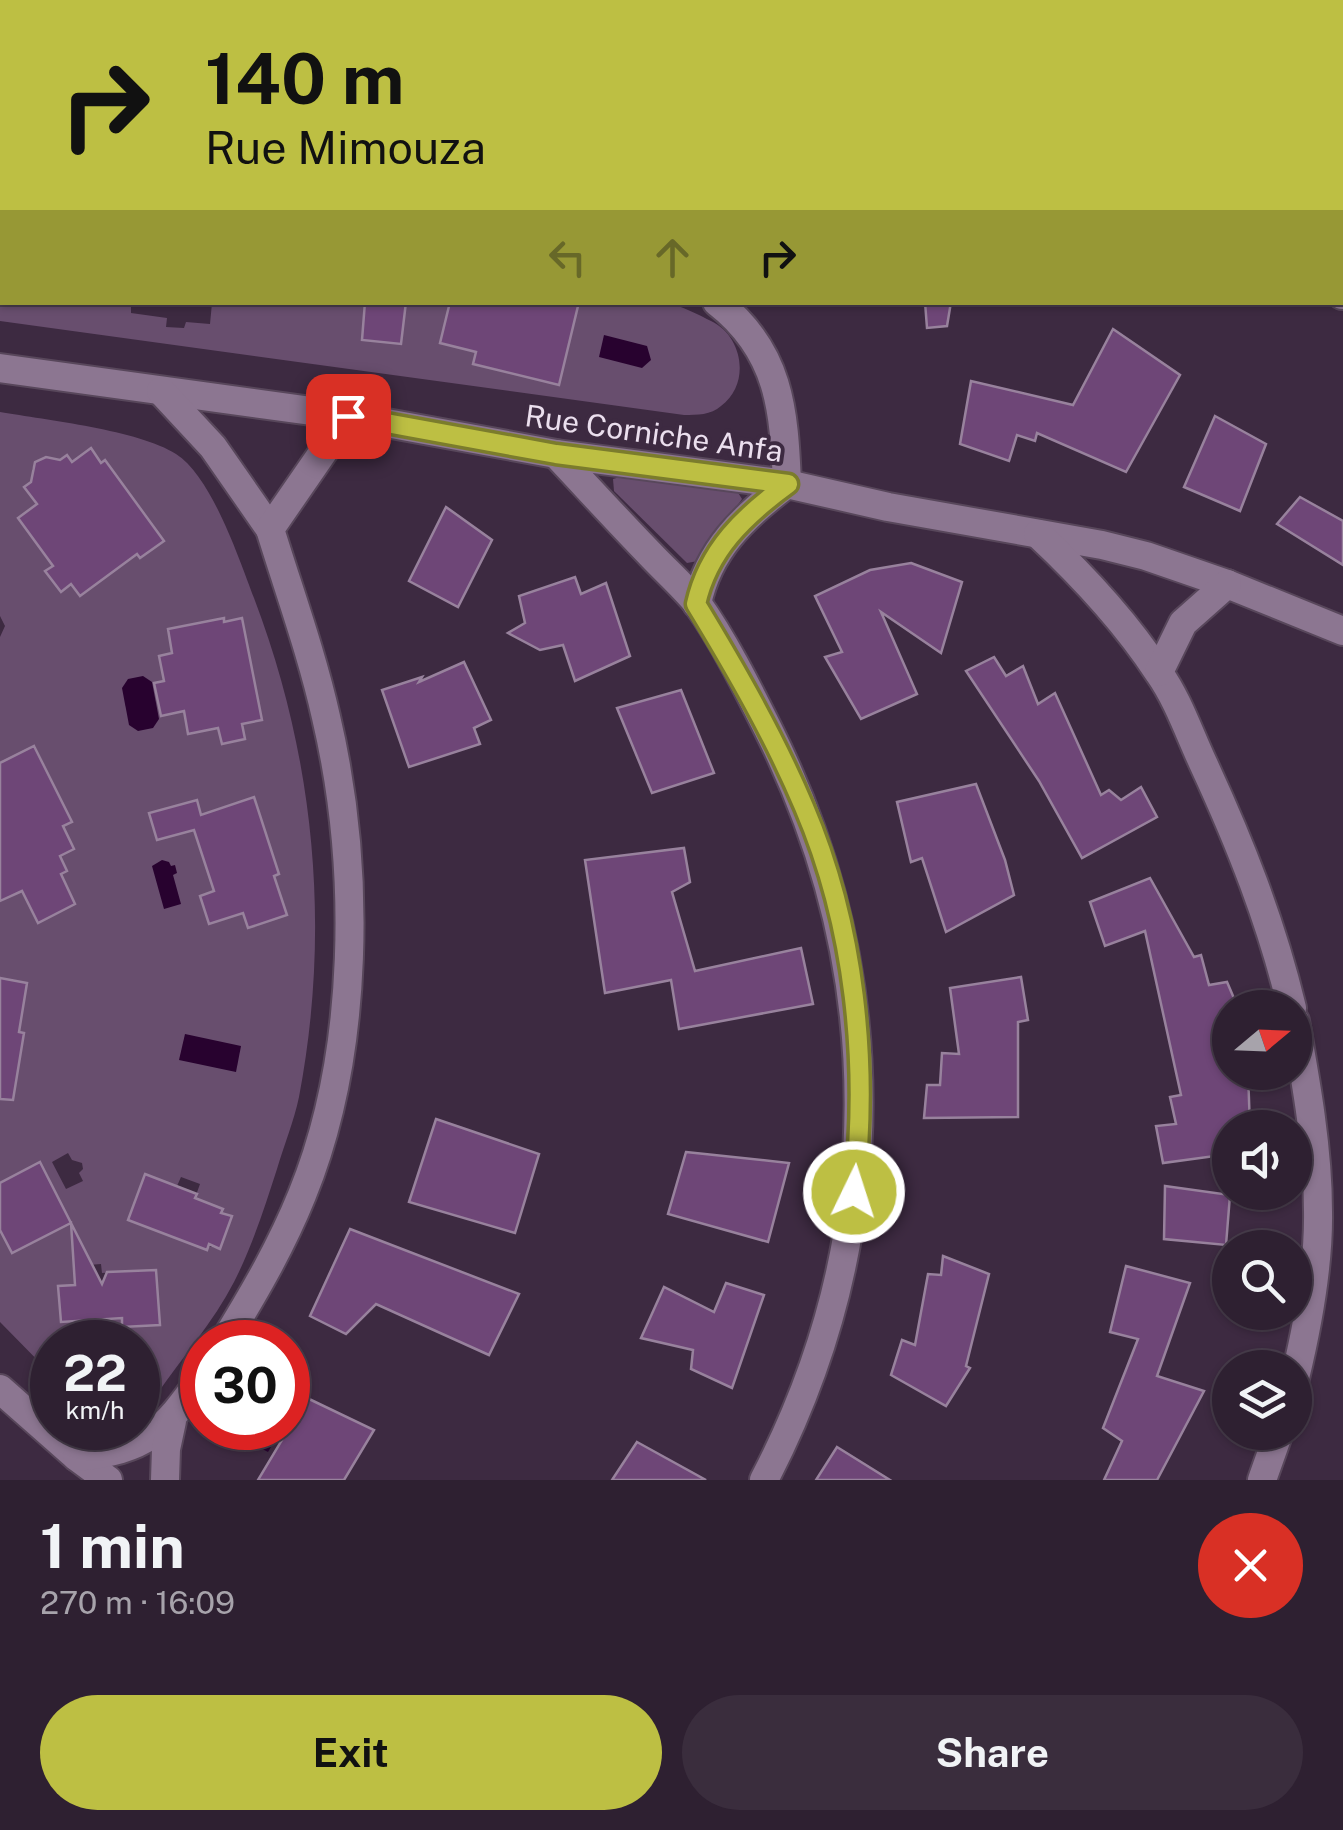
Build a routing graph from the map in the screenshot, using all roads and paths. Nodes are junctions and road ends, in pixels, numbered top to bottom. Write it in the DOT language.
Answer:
graph roads {
  1 [pos="721,305"];
  2 [pos="0,368"];
  3 [pos="160,391"];
  4 [pos="348,416"];
  5 [pos="556,454"];
  6 [pos="788,484"];
  7 [pos="270,528"];
  8 [pos="1037,534"];
  9 [pos="1227,584"];
  10 [pos="696,604"];
  11 [pos="1343,631"];
  12 [pos="1159,672"];
  13 [pos="1288,990"];
  14 [pos="1306,1090"];
  15 [pos="238,1320"];
  16 [pos="1301,1350"];
  17 [pos="0,1390"];
  18 [pos="180,1409"];
  19 [pos="172,1421"];
  20 [pos="1273,1450"];
  21 [pos="77,1457"];
  22 [pos="108,1480"];
  23 [pos="165,1480"];
  24 [pos="764,1480"];
  25 [pos="1262,1480"];
  1 -- 6 [label="street"];
  2 -- 3 [label="street, Rue Corniche Anfa"];
  3 -- 4 [label="street, Rue Corniche Anfa"];
  3 -- 7 [label="street"];
  4 -- 5 [label="street, Rue Corniche Anfa"];
  4 -- 7 [label="street"];
  5 -- 6 [label="street, Rue Corniche Anfa"];
  5 -- 10 [label="street"];
  6 -- 8 [label="street, Rue Corniche Anfa"];
  6 -- 10 [label="street"];
  7 -- 15 [label="street"];
  8 -- 9 [label="street, Rue Corniche Anfa"];
  8 -- 12 [label="street"];
  9 -- 11 [label="street, Rue Corniche Anfa"];
  9 -- 12 [label="street"];
  10 -- 24 [label="street"];
  12 -- 13 [label="street"];
  14 -- 16 [label="street"];
  17 -- 21 [label="street"];
  18 -- 19 [label="street"];
  19 -- 21 [label="street"];
  19 -- 23 [label="street"];
  20 -- 25 [label="street"];
  21 -- 22 [label="street"];
}
